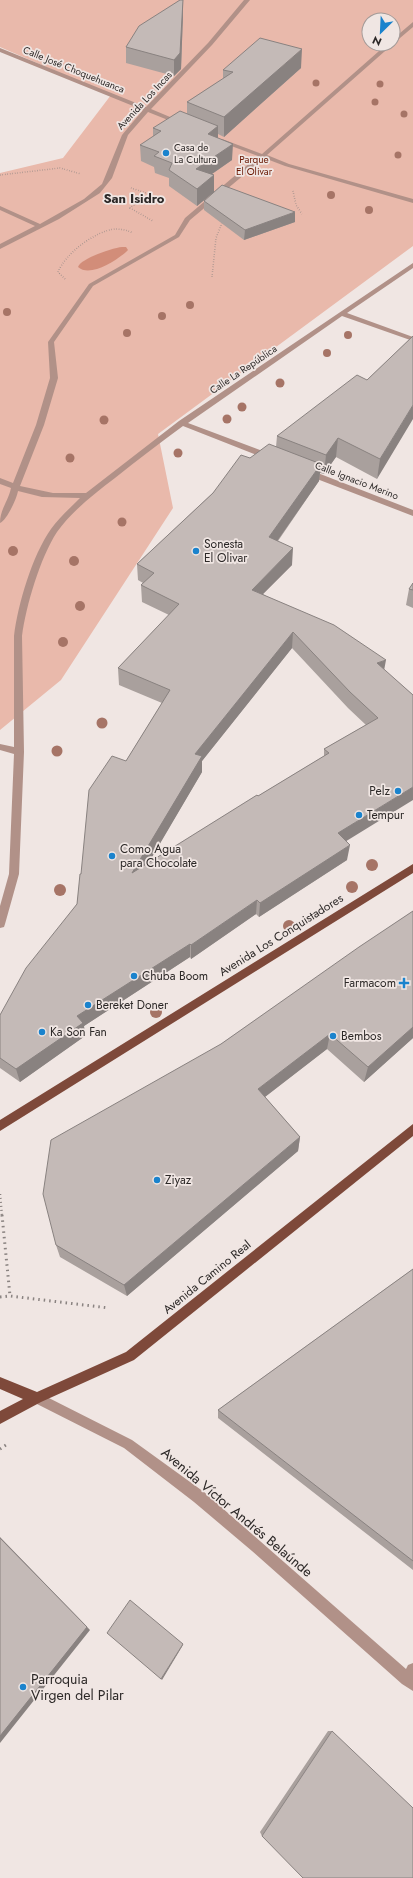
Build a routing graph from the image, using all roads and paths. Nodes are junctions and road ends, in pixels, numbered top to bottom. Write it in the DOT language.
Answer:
graph roads {
  1 [pos="247,0"];
  2 [pos="413,24"];
  3 [pos="401,35"];
  4 [pos="0,50"];
  5 [pos="381,52"];
  6 [pos="147,110"];
  7 [pos="189,127"];
  8 [pos="210,136"];
  9 [pos="262,156"];
  10 [pos="413,201"];
  11 [pos="0,208"];
  12 [pos="223,221"];
  13 [pos="40,226"];
  14 [pos="0,247"];
  15 [pos="146,253"];
  16 [pos="413,265"];
  17 [pos="212,277"];
  18 [pos="91,285"];
  19 [pos="342,314"];
  20 [pos="413,339"];
  21 [pos="182,423"];
  22 [pos="276,460"];
  23 [pos="298,468"];
  24 [pos="0,480"];
  25 [pos="15,488"];
  26 [pos="88,495"];
  27 [pos="413,513"];
  28 [pos="0,520"];
  29 [pos="0,748"];
  30 [pos="19,752"];
  31 [pos="413,868"];
  32 [pos="0,924"];
  33 [pos="0,1126"];
  34 [pos="413,1129"];
  35 [pos="0,1194"];
  36 [pos="10,1296"];
  37 [pos="0,1297"];
  38 [pos="109,1308"];
  39 [pos="0,1383"];
  40 [pos="37,1398"];
  41 [pos="0,1418"];
  42 [pos="411,1678"];
  1 -- 6 [label="street, Avenida Los Incas"];
  2 -- 3 [label="street"];
  4 -- 6 [label="street, Calle José Choquehuanca"];
  5 -- 9 [label="street"];
  6 -- 7 [label="street, Calle José Choquehuanca"];
  6 -- 13 [label="street, Avenida Los Incas"];
  8 -- 9 [label="street"];
  9 -- 10 [label="street"];
  9 -- 15 [label="street"];
  11 -- 13 [label="street"];
  12 -- 17 [label="path"];
  13 -- 14 [label="street, Avenida Los Incas"];
  15 -- 18 [label="street"];
  15 -- 18 [label="path"];
  16 -- 19 [label="street, Calle La República"];
  18 -- 25 [label="street"];
  19 -- 20 [label="street"];
  19 -- 21 [label="street, Calle La República"];
  21 -- 22 [label="street"];
  21 -- 26 [label="street, Calle La República"];
  23 -- 27 [label="street, Calle Ignacio Merino"];
  24 -- 25 [label="street"];
  25 -- 26 [label="street"];
  25 -- 28 [label="street"];
  26 -- 30 [label="street, Calle La República"];
  29 -- 30 [label="street"];
  30 -- 32 [label="street, Calle La República"];
  31 -- 33 [label="main road, Avenida Los Conquistadores"];
  34 -- 40 [label="main road, Avenida Camino Real"];
  35 -- 36 [label="path"];
  36 -- 37 [label="path"];
  36 -- 38 [label="path"];
  39 -- 40 [label="main road, Avenida Víctor Andrés Belaúnde"];
  40 -- 41 [label="main road, Avenida Camino Real"];
  40 -- 42 [label="street, Avenida Víctor Andrés Belaúnde"];
}
